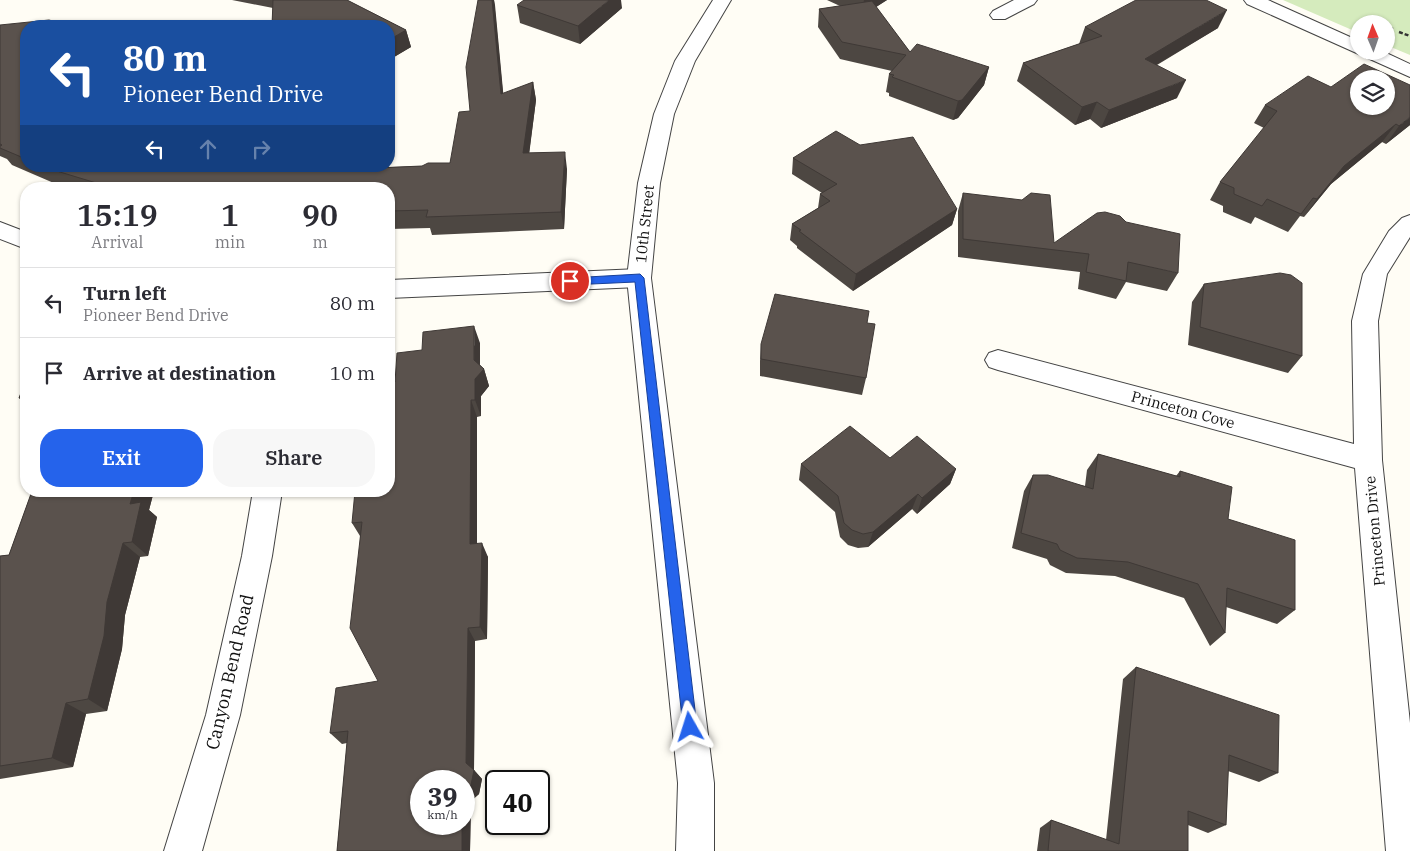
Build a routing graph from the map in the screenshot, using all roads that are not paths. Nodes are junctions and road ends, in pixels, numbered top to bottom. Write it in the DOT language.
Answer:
graph roads {
  1 [pos="722,0"];
  2 [pos="1028,0"];
  3 [pos="1253,0"];
  4 [pos="998,15"];
  5 [pos="1350,44"];
  6 [pos="1386,60"];
  7 [pos="1410,71"];
  8 [pos="1410,223"];
  9 [pos="0,230"];
  10 [pos="20,238"];
  11 [pos="640,278"];
  12 [pos="395,289"];
  13 [pos="998,360"];
  14 [pos="1368,460"];
  15 [pos="267,497"];
  16 [pos="183,851"];
  17 [pos="695,851"];
  18 [pos="1405,851"];
  1 -- 11 [label="street, 10th Street"];
  2 -- 4 [label="street"];
  3 -- 5 [label="street"];
  6 -- 7 [label="street"];
  8 -- 14 [label="street, Princeton Drive"];
  9 -- 10 [label="street"];
  11 -- 12 [label="street"];
  11 -- 17 [label="street, 10th Street"];
  13 -- 14 [label="street, Princeton Cove"];
  14 -- 18 [label="street, Princeton Drive"];
  15 -- 16 [label="street, Canyon Bend Road"];
}
